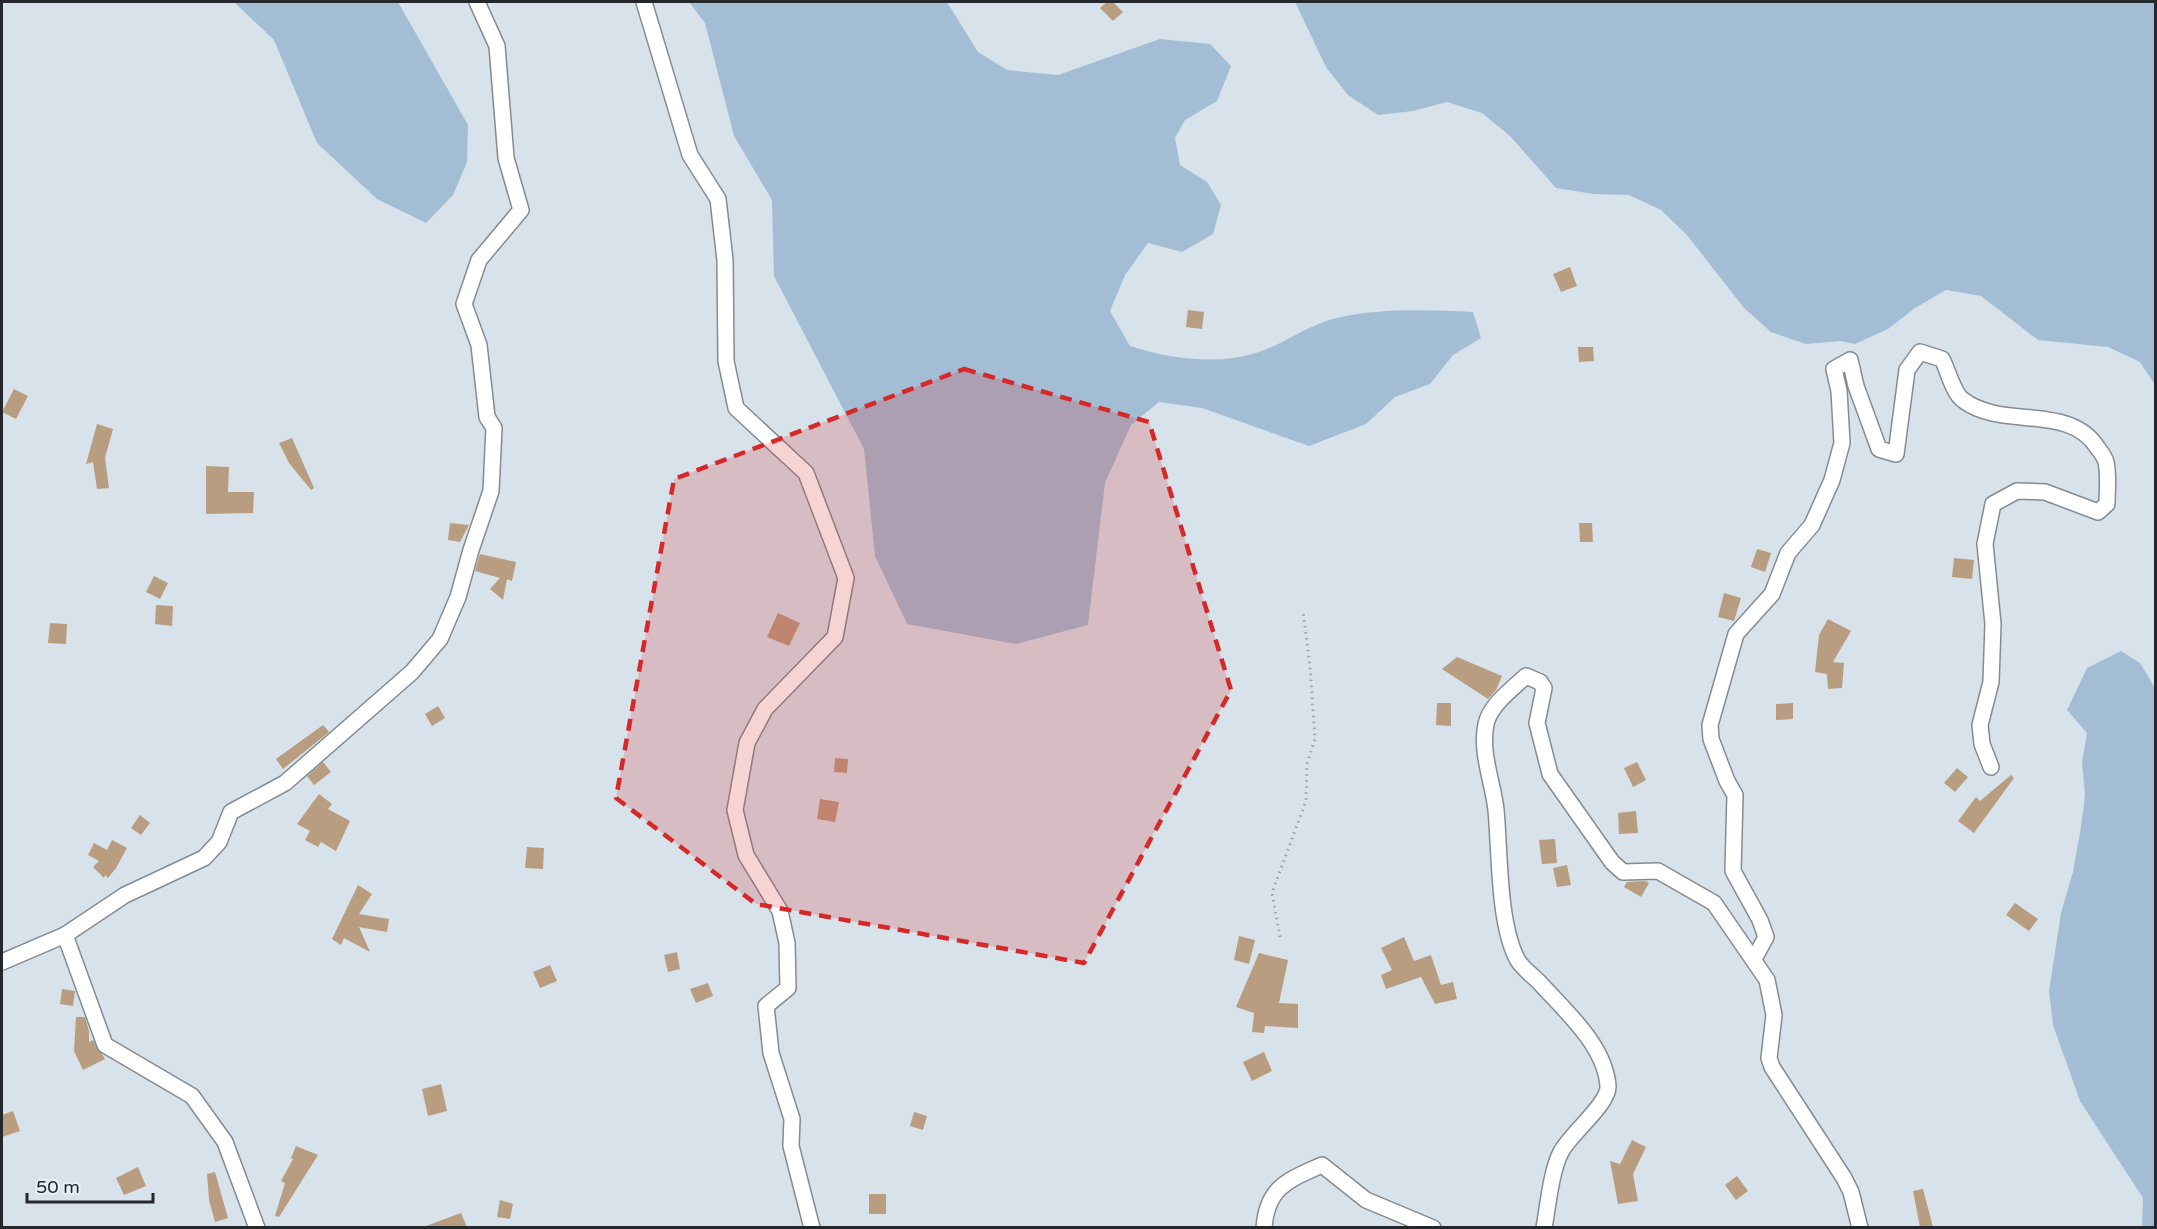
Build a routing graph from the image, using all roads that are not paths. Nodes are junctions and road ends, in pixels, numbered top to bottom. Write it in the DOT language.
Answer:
graph roads {
  1 [pos="477,2"];
  2 [pos="644,2"];
  3 [pos="1991,767"];
  4 [pos="65,935"];
  5 [pos="1754,959"];
  6 [pos="2,962"];
  7 [pos="257,1227"];
  8 [pos="812,1227"];
  9 [pos="1264,1227"];
  10 [pos="1433,1227"];
  11 [pos="1544,1227"];
  12 [pos="1860,1227"];
  1 -- 4 [label="street"];
  2 -- 8 [label="street"];
  3 -- 5 [label="street"];
  4 -- 6 [label="street"];
  4 -- 7 [label="street"];
  5 -- 11 [label="street"];
  5 -- 12 [label="street"];
  9 -- 10 [label="street"];
}
